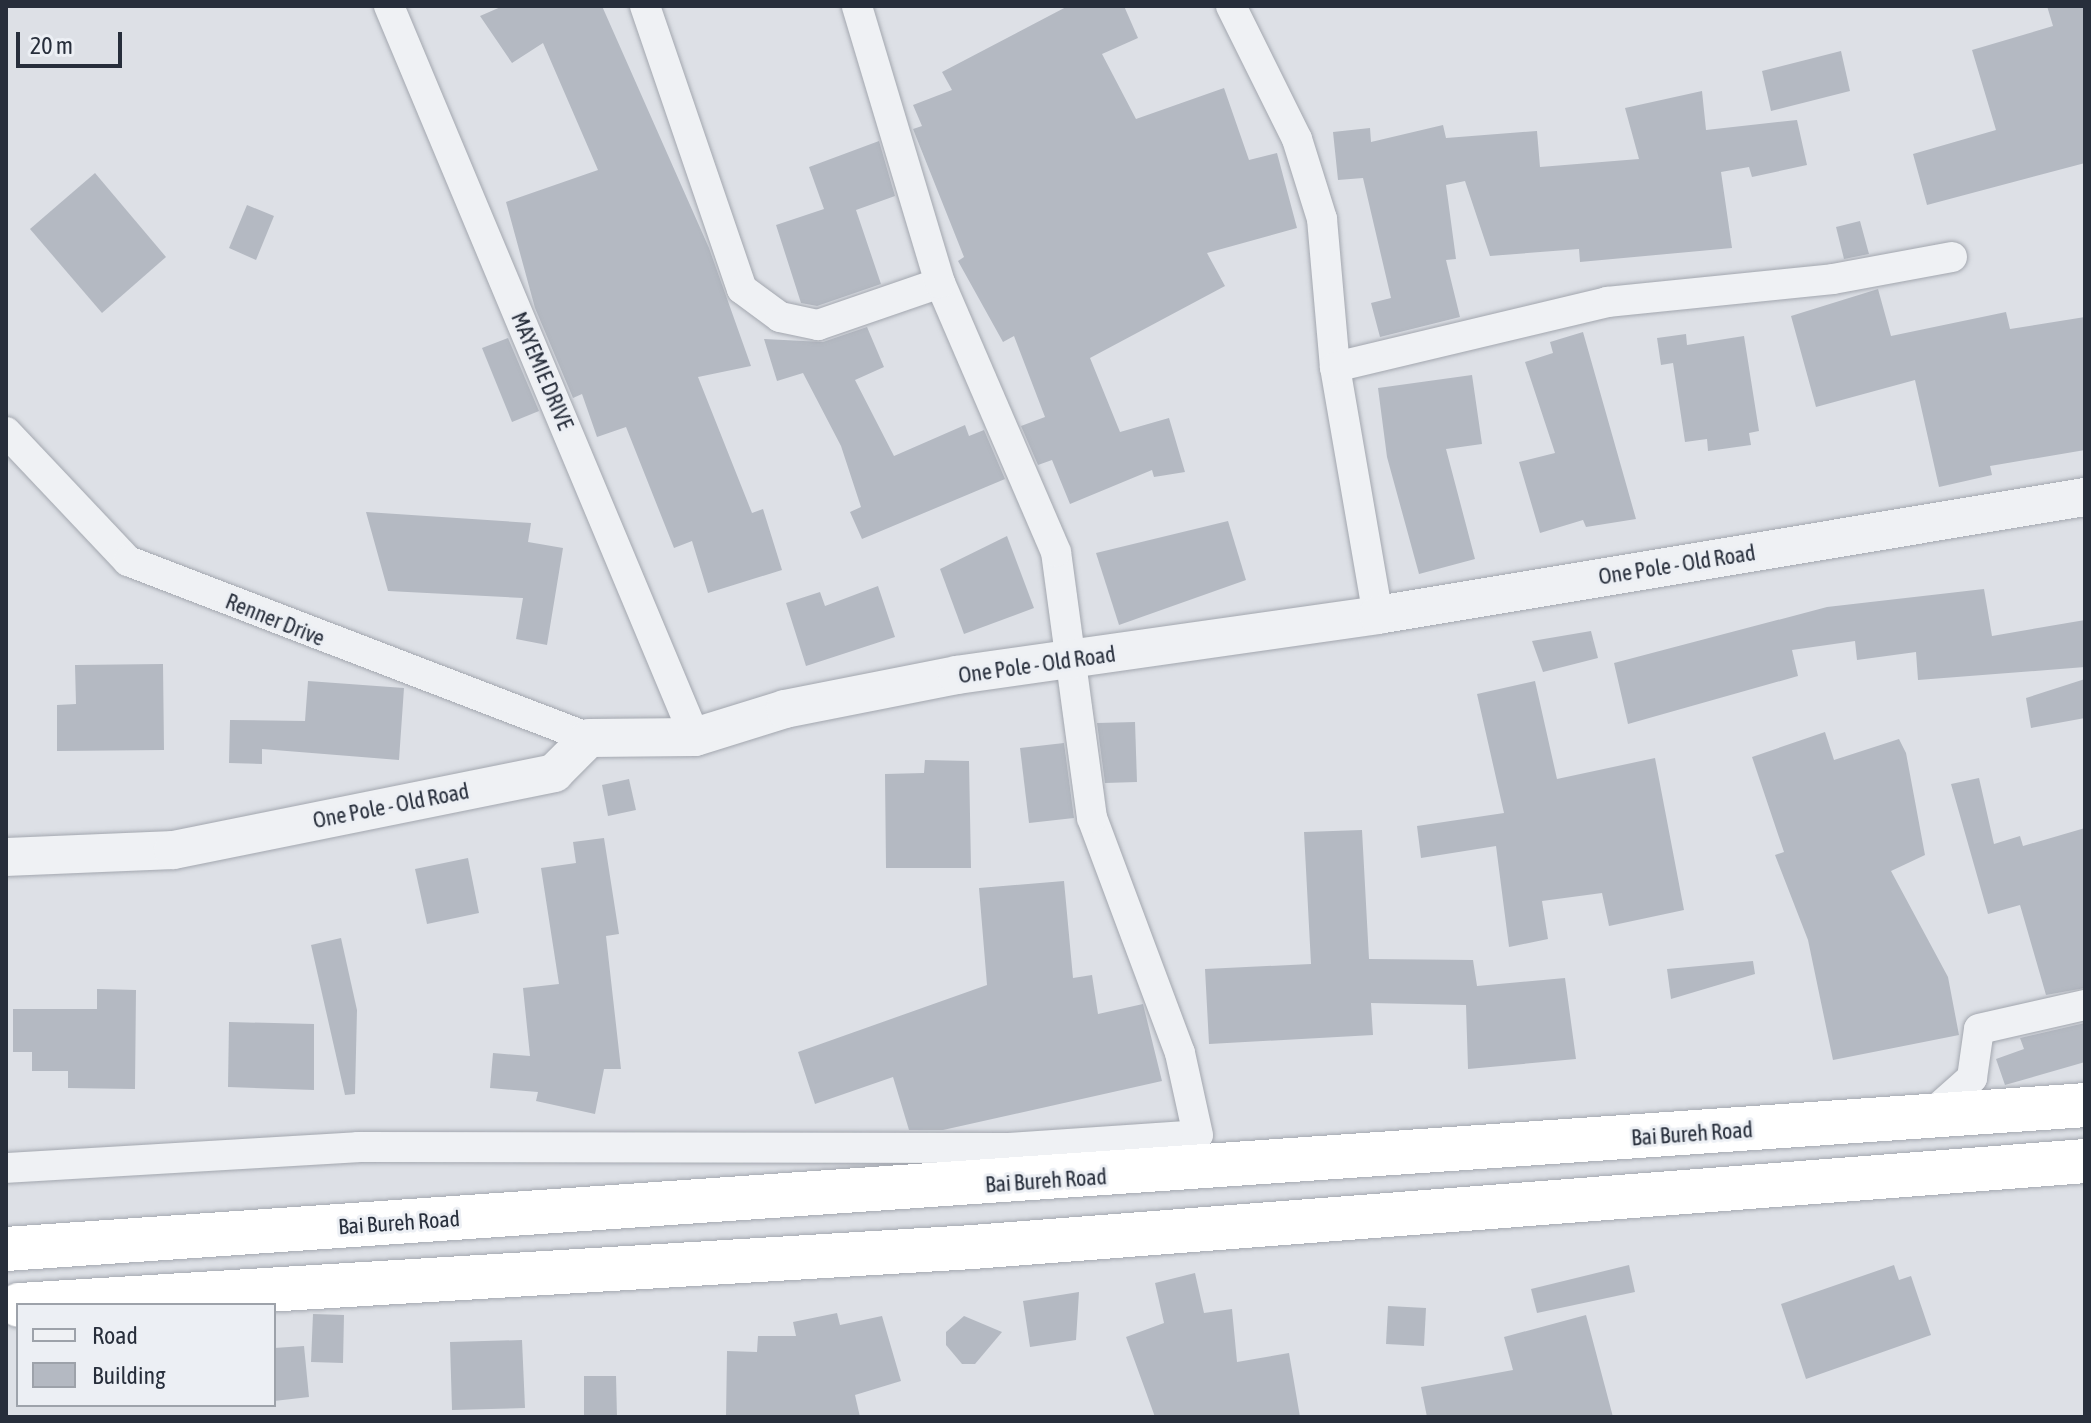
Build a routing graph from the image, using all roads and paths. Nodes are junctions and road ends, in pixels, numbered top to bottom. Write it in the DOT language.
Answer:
graph roads {
  1 [pos="389,6"];
  2 [pos="645,6"];
  3 [pos="857,6"];
  4 [pos="1231,6"];
  5 [pos="1952,257"];
  6 [pos="940,283"];
  7 [pos="1335,367"];
  8 [pos="6,432"];
  9 [pos="2085,497"];
  10 [pos="1378,615"];
  11 [pos="1075,660"];
  12 [pos="695,737"];
  13 [pos="589,738"];
  14 [pos="6,857"];
  15 [pos="2085,1005"];
  16 [pos="2085,1105"];
  17 [pos="1928,1117"];
  18 [pos="2085,1161"];
  19 [pos="6,1168"];
  20 [pos="6,1249"];
  21 [pos="52,1303"];
  1 -- 12 [label="street, MAYEMIE DRIVE"];
  2 -- 6 [label="street"];
  3 -- 6 [label="street"];
  4 -- 7 [label="street"];
  5 -- 7 [label="street"];
  6 -- 11 [label="street"];
  7 -- 10 [label="street"];
  8 -- 13 [label="street, Renner Drive"];
  9 -- 10 [label="street, One Pole - Old Road"];
  10 -- 11 [label="street, One Pole - Old Road"];
  11 -- 12 [label="street, One Pole - Old Road"];
  11 -- 19 [label="street"];
  12 -- 13 [label="street, One Pole - Old Road"];
  13 -- 14 [label="street, One Pole - Old Road"];
  15 -- 17 [label="street"];
  16 -- 17 [label="highway, Bai Bureh Road"];
  17 -- 20 [label="highway, Bai Bureh Road"];
  18 -- 21 [label="highway"];
}
